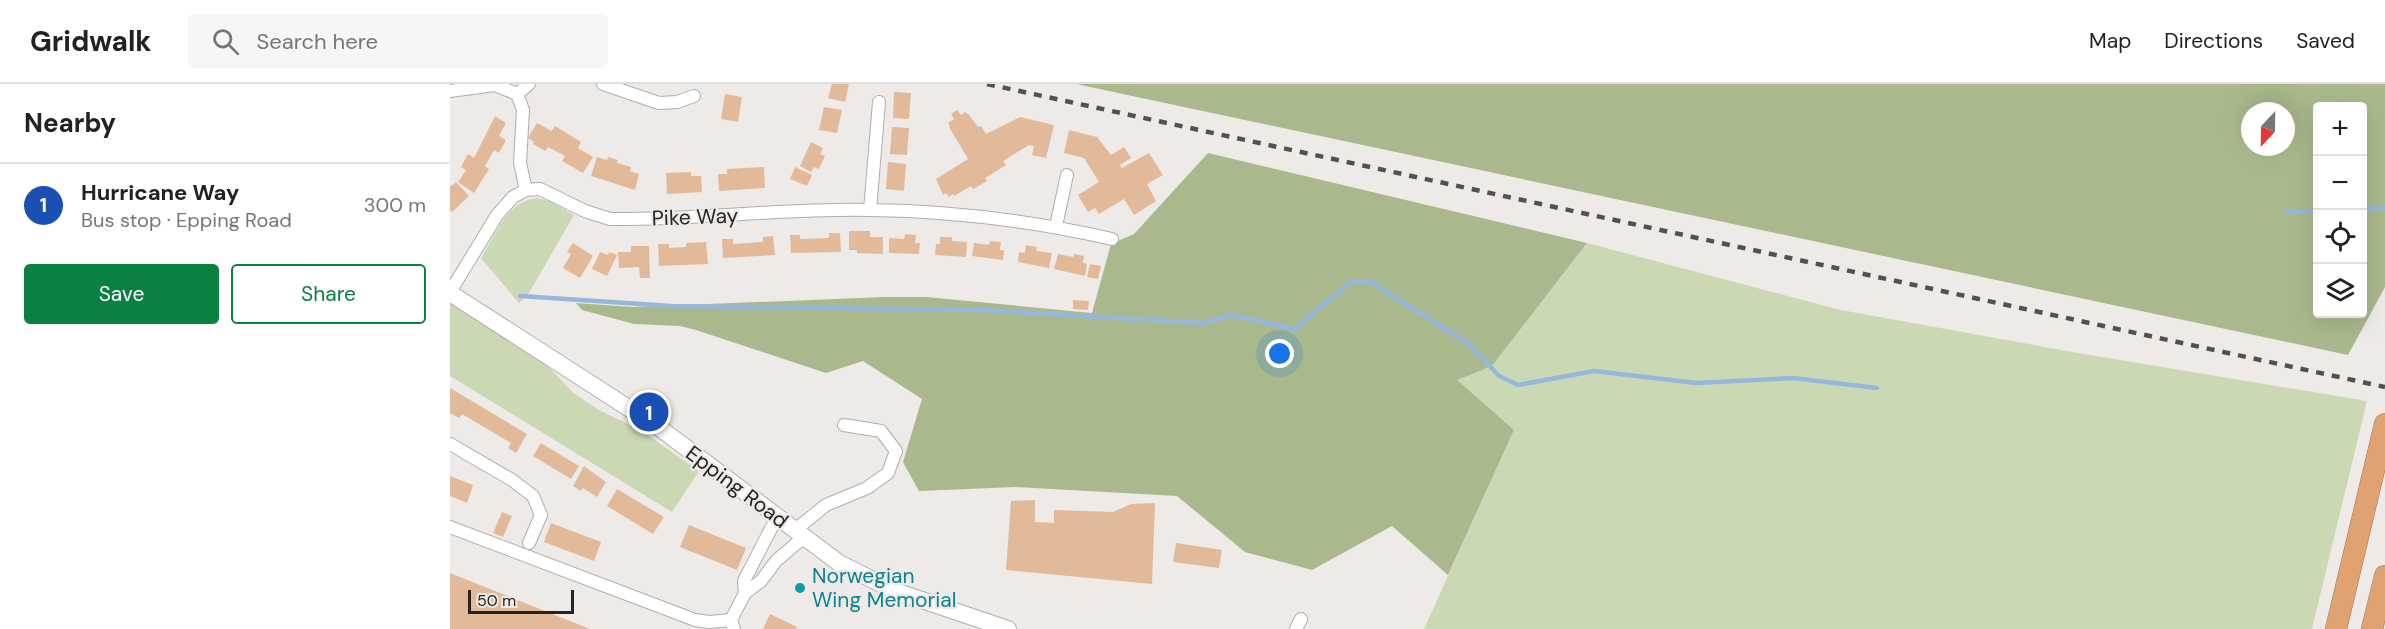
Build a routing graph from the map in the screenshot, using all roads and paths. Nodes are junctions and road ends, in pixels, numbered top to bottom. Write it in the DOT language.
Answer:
graph roads {
  1 [pos="529,84"];
  2 [pos="603,84"];
  3 [pos="450,91"];
  4 [pos="517,94"];
  5 [pos="694,96"];
  6 [pos="879,102"];
  7 [pos="1067,175"];
  8 [pos="526,190"];
  9 [pos="870,210"];
  10 [pos="1056,226"];
  11 [pos="1112,238"];
  12 [pos="450,292"];
  13 [pos="844,424"];
  14 [pos="2385,424"];
  15 [pos="450,444"];
  16 [pos="777,517"];
  17 [pos="450,527"];
  18 [pos="800,535"];
  19 [pos="529,543"];
  20 [pos="2385,576"];
  21 [pos="745,593"];
  22 [pos="733,625"];
  23 [pos="1008,629"];
  24 [pos="2336,629"];
  25 [pos="2372,629"];
  1 -- 4 [label="street"];
  2 -- 5 [label="street"];
  3 -- 4 [label="street"];
  4 -- 8 [label="street"];
  6 -- 9 [label="street"];
  7 -- 10 [label="street"];
  8 -- 9 [label="street, Pike Way"];
  8 -- 12 [label="street"];
  9 -- 10 [label="street, Pike Way"];
  10 -- 11 [label="street, Pike Way"];
  12 -- 16 [label="main road, Epping Road"];
  13 -- 18 [label="street"];
  14 -- 24 [label="highway"];
  15 -- 19 [label="street"];
  16 -- 18 [label="main road, Epping Road"];
  16 -- 21 [label="street"];
  17 -- 22 [label="street"];
  18 -- 21 [label="street"];
  18 -- 23 [label="main road, Epping Road"];
  20 -- 25 [label="highway"];
  21 -- 22 [label="street"];
}
